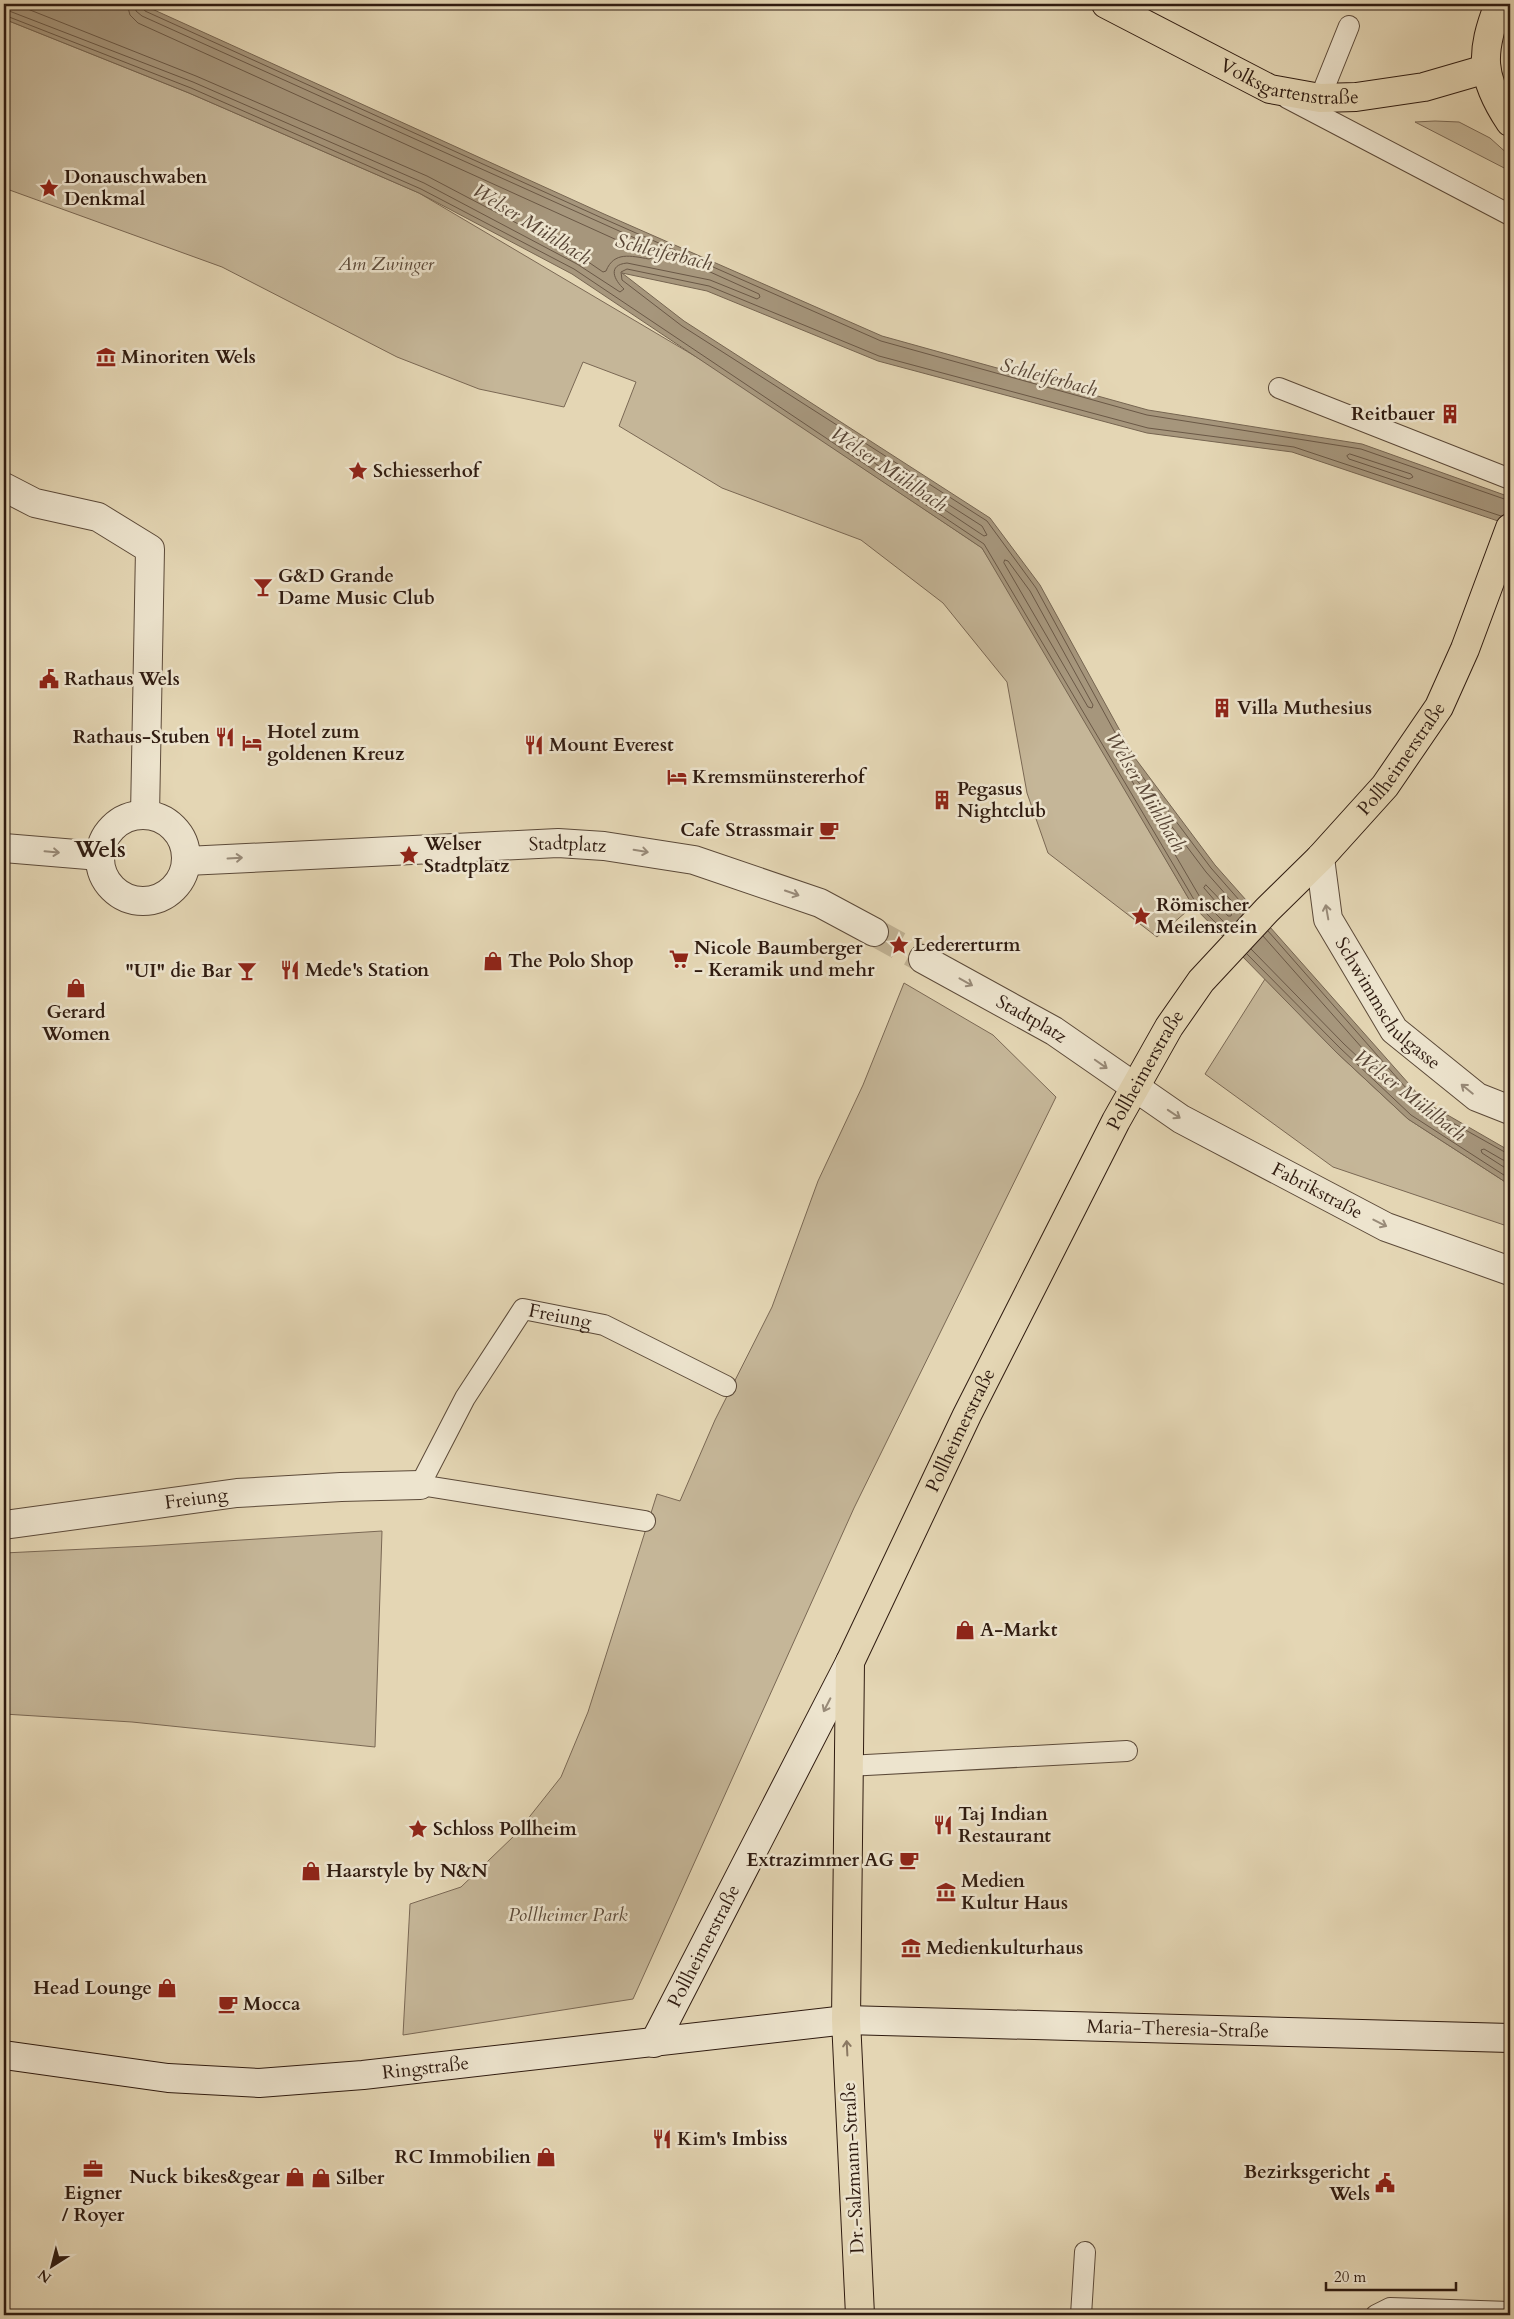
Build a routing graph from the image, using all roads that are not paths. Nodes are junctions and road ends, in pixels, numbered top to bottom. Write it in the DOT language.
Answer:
graph roads {
  1 [pos="1106,4"];
  2 [pos="1499,4"];
  3 [pos="1349,26"];
  4 [pos="1486,69"];
  5 [pos="1270,89"];
  6 [pos="1320,98"];
  7 [pos="1510,122"];
  8 [pos="1510,215"];
  9 [pos="1279,388"];
  10 [pos="1510,479"];
  11 [pos="4,487"];
  12 [pos="1507,537"];
  13 [pos="145,815"];
  14 [pos="4,848"];
  15 [pos="100,856"];
  16 [pos="1320,858"];
  17 [pos="186,861"];
  18 [pos="874,932"];
  19 [pos="924,958"];
  20 [pos="1134,1087"];
  21 [pos="1510,1110"];
  22 [pos="1510,1271"];
  23 [pos="726,1386"];
  24 [pos="420,1486"];
  25 [pos="645,1521"];
  26 [pos="4,1525"];
  27 [pos="850,1662"];
  28 [pos="1127,1751"];
  29 [pos="848,1766"];
  30 [pos="846,2020"];
  31 [pos="1510,2038"];
  32 [pos="654,2043"];
  33 [pos="4,2054"];
  34 [pos="1084,2252"];
  35 [pos="1510,2312"];
  36 [pos="860,2315"];
  37 [pos="1081,2315"];
  38 [pos="1376,2315"];
  1 -- 5 [label="main road, Volksgartenstraße"];
  2 -- 4 [label="main road"];
  3 -- 6 [label="lane"];
  4 -- 6 [label="main road, Volksgartenstraße"];
  4 -- 7 [label="main road"];
  5 -- 6 [label="main road, Volksgartenstraße"];
  5 -- 8 [label="lane"];
  9 -- 10 [label="lane"];
  11 -- 13 [label="street"];
  12 -- 16 [label="main road, Pollheimerstraße"];
  13 -- 15 [label="street"];
  13 -- 17 [label="street"];
  14 -- 15 [label="street, one-way"];
  15 -- 17 [label="street"];
  16 -- 20 [label="main road, Pollheimerstraße"];
  21 -- 16 [label="street, Schwimmschulgasse, one-way"];
  17 -- 18 [label="street, Stadtplatz, one-way"];
  19 -- 20 [label="street, Stadtplatz, one-way"];
  20 -- 22 [label="street, Fabrikstraße, one-way"];
  20 -- 27 [label="main road, Pollheimerstraße"];
  23 -- 24 [label="lane, Freiung"];
  24 -- 25 [label="lane, Freiung"];
  24 -- 26 [label="street, Freiung"];
  27 -- 29 [label="main road, Pollheimerstraße"];
  27 -- 32 [label="street, Pollheimerstraße, one-way"];
  28 -- 29 [label="lane"];
  29 -- 30 [label="main road, Pollheimerstraße"];
  30 -- 31 [label="street, Maria-Theresia-Straße"];
  30 -- 32 [label="street, Ringstraße"];
  36 -- 30 [label="main road, Dr.-Salzmann-Straße, one-way"];
  32 -- 33 [label="street, Ringstraße"];
  34 -- 37 [label="lane"];
  35 -- 38 [label="lane"];
}
